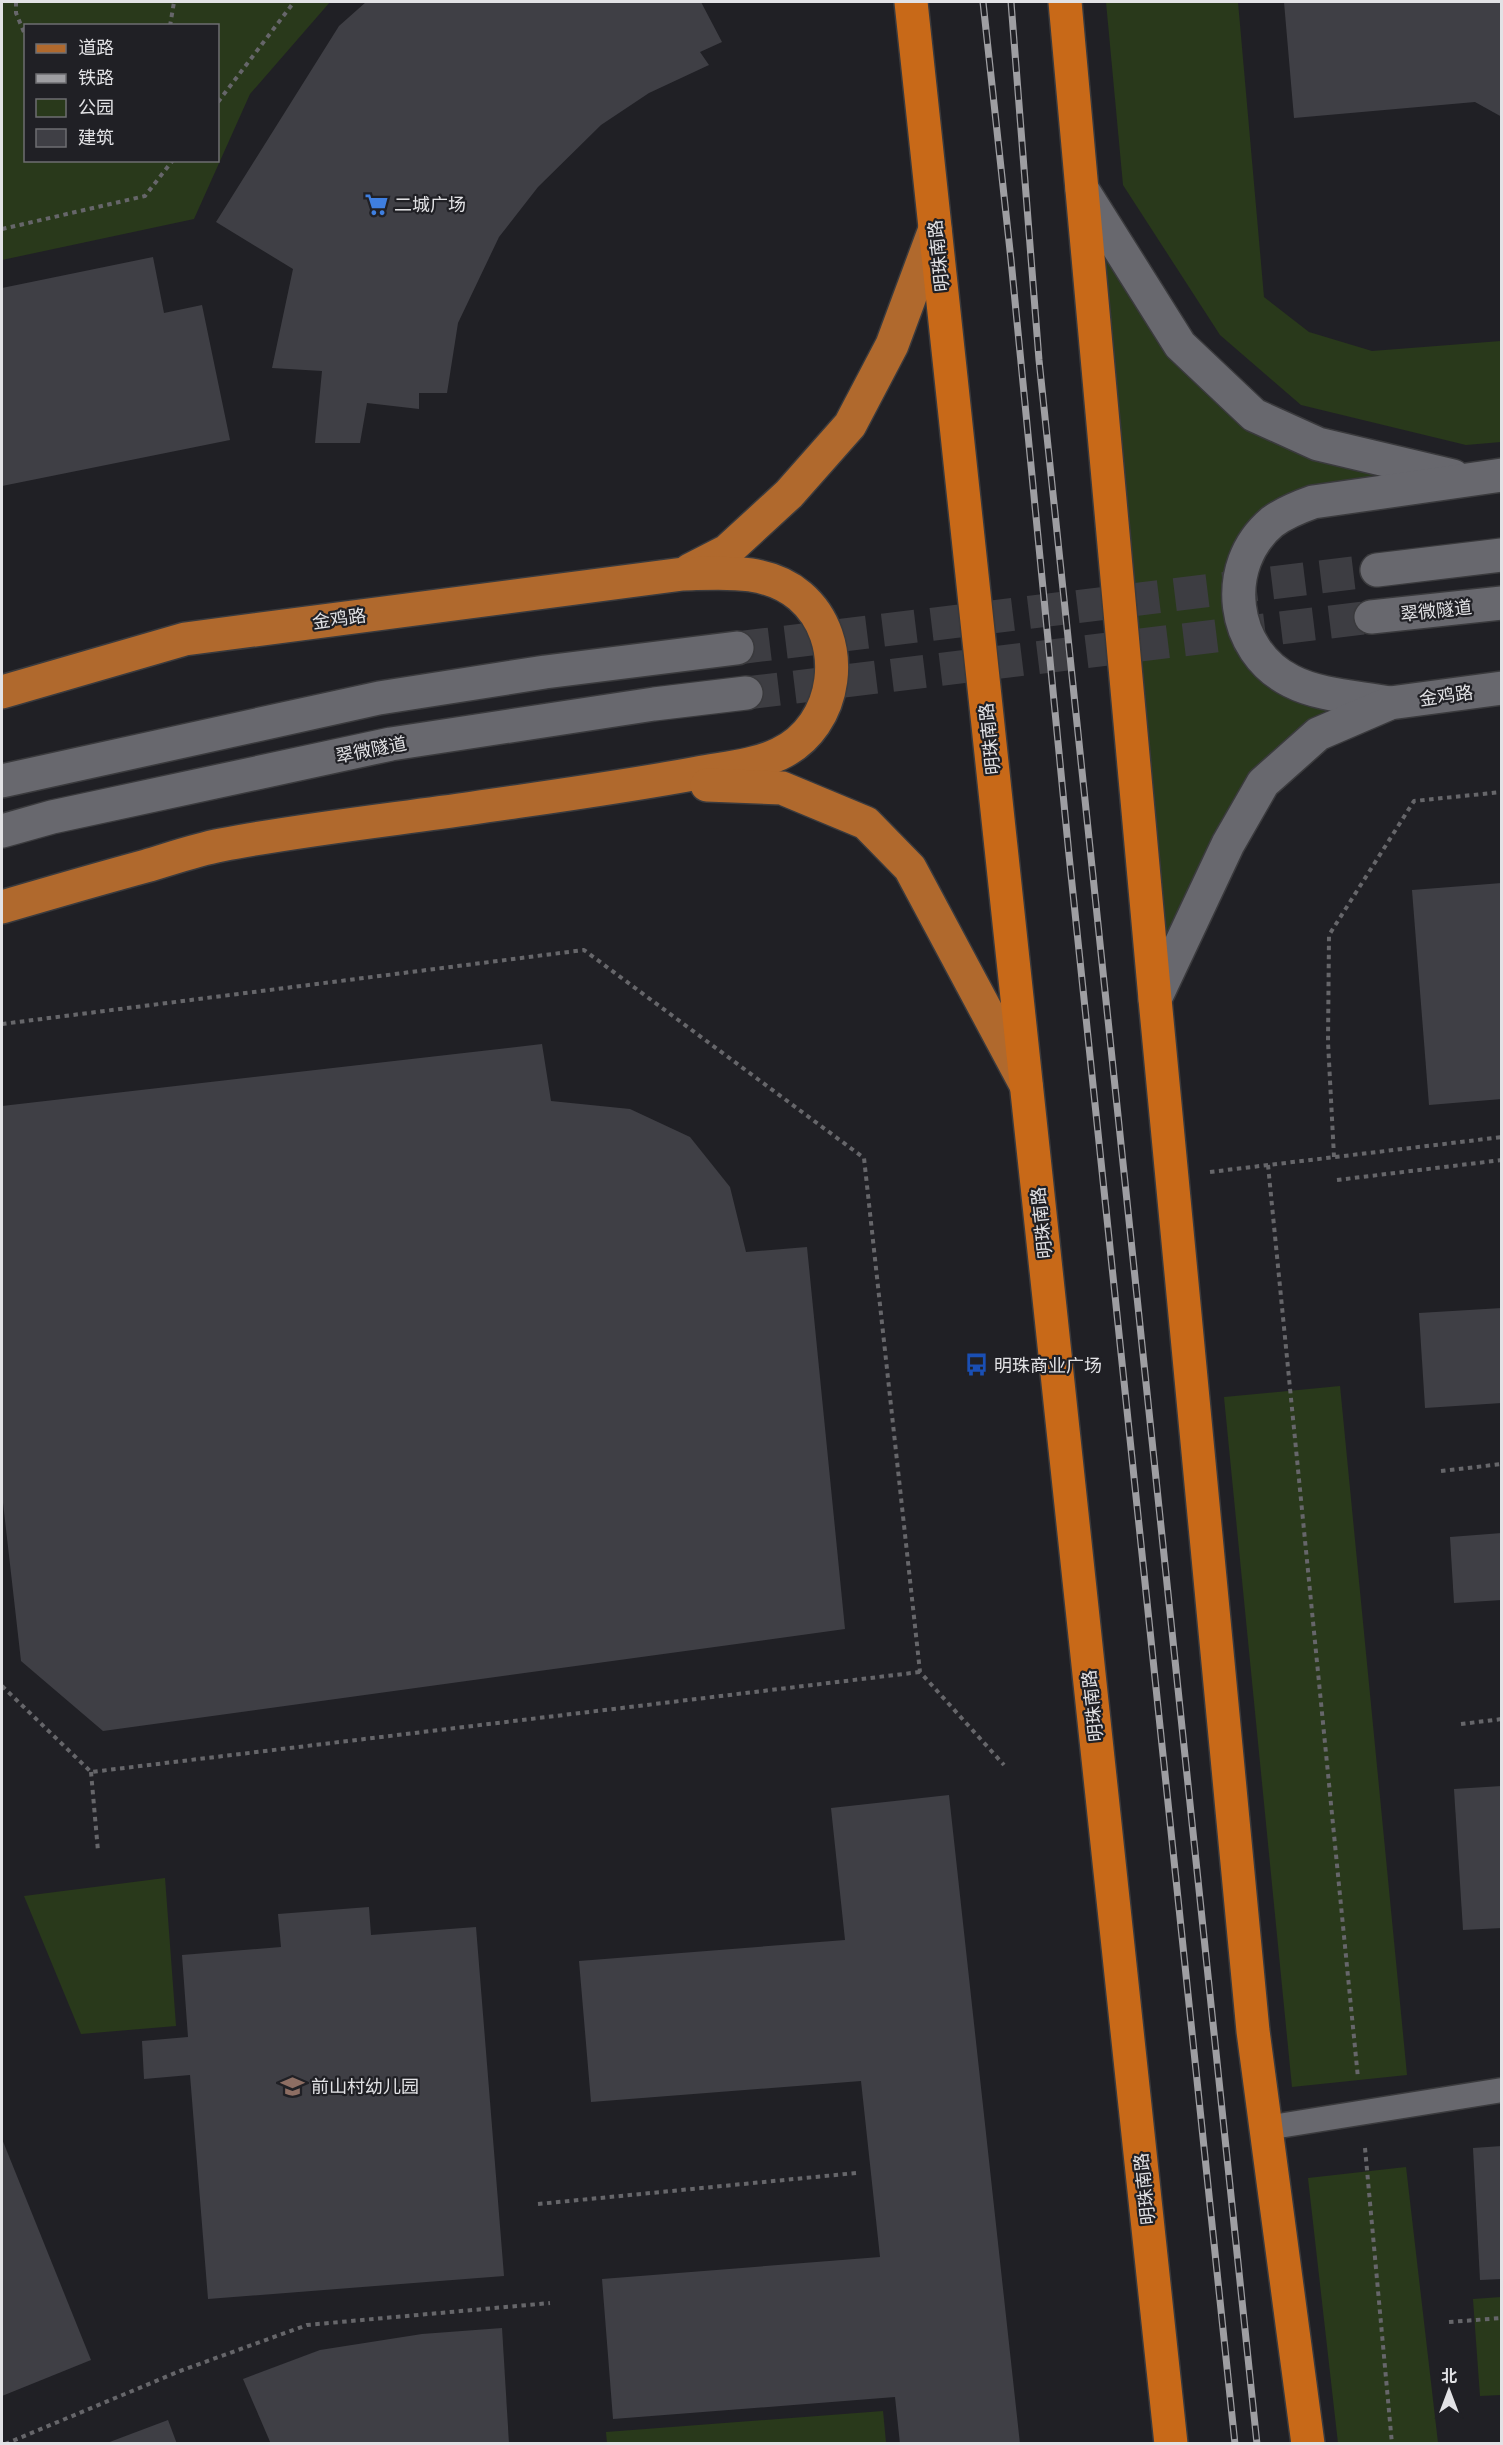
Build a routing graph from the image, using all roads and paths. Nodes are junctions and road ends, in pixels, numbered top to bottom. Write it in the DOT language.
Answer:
graph roads {
  1 [pos="16,2"];
  2 [pos="174,2"];
  3 [pos="294,2"];
  4 [pos="911,2"];
  5 [pos="1065,2"];
  6 [pos="170,24"];
  7 [pos="24,32"];
  8 [pos="219,93"];
  9 [pos="222,95"];
  10 [pos="219,100"];
  11 [pos="170,162"];
  12 [pos="1082,189"];
  13 [pos="2,229"];
  14 [pos="935,229"];
  15 [pos="1502,475"];
  16 [pos="1463,479"];
  17 [pos="1502,555"];
  18 [pos="1377,570"];
  19 [pos="683,574"];
  20 [pos="1502,603"];
  21 [pos="1371,617"];
  22 [pos="737,648"];
  23 [pos="1502,688"];
  24 [pos="2,692"];
  25 [pos="746,693"];
  26 [pos="1390,702"];
  27 [pos="2,782"];
  28 [pos="649,782"];
  29 [pos="1502,792"];
  30 [pos="2,831"];
  31 [pos="2,906"];
  32 [pos="1155,999"];
  33 [pos="2,1024"];
  34 [pos="1026,1085"];
  35 [pos="1502,1137"];
  36 [pos="1334,1157"];
  37 [pos="1502,1160"];
  38 [pos="1268,1165"];
  39 [pos="1172,1177"];
  40 [pos="1337,1180"];
  41 [pos="1502,1464"];
  42 [pos="1441,1471"];
  43 [pos="920,1672"];
  44 [pos="2,1686"];
  45 [pos="1502,1719"];
  46 [pos="1461,1724"];
  47 [pos="1004,1766"];
  48 [pos="91,1772"];
  49 [pos="98,1851"];
  50 [pos="1502,2090"];
  51 [pos="1362,2113"];
  52 [pos="1266,2128"];
  53 [pos="856,2174"];
  54 [pos="538,2204"];
  55 [pos="550,2303"];
  56 [pos="1502,2318"];
  57 [pos="1449,2322"];
  58 [pos="5,2444"];
  59 [pos="1171,2444"];
  60 [pos="1308,2444"];
  61 [pos="1392,2444"];
  1 -- 7 [label="path"];
  2 -- 6 [label="path"];
  3 -- 9 [label="path"];
  4 -- 14 [label="highway, 明珠南路"];
  5 -- 12 [label="highway"];
  8 -- 9 [label="path"];
  9 -- 10 [label="path"];
  11 -- 13 [label="path"];
  12 -- 16 [label="main road"];
  12 -- 32 [label="highway"];
  14 -- 19 [label="main road"];
  14 -- 34 [label="highway, 明珠南路"];
  15 -- 16 [label="main road"];
  16 -- 26 [label="main road"];
  17 -- 18 [label="main road"];
  19 -- 24 [label="main road, 金鸡路"];
  19 -- 28 [label="main road"];
  20 -- 21 [label="main road, 翠微隧道"];
  22 -- 27 [label="main road"];
  23 -- 26 [label="main road, 金鸡路"];
  25 -- 30 [label="main road, 翠微隧道"];
  26 -- 32 [label="main road"];
  28 -- 31 [label="main road"];
  28 -- 34 [label="main road"];
  29 -- 36 [label="path"];
  32 -- 39 [label="highway"];
  33 -- 43 [label="path"];
  34 -- 59 [label="highway, 明珠南路"];
  35 -- 36 [label="path"];
  36 -- 38 [label="path"];
  37 -- 40 [label="path"];
  38 -- 39 [label="path"];
  38 -- 51 [label="path"];
  39 -- 52 [label="highway"];
  41 -- 42 [label="path"];
  43 -- 47 [label="path"];
  43 -- 48 [label="path"];
  44 -- 48 [label="path"];
  45 -- 46 [label="path"];
  48 -- 49 [label="path"];
  50 -- 51 [label="lane"];
  51 -- 52 [label="lane"];
  51 -- 61 [label="path"];
  52 -- 60 [label="highway"];
  53 -- 54 [label="path"];
  55 -- 58 [label="path"];
  56 -- 57 [label="path"];
}
